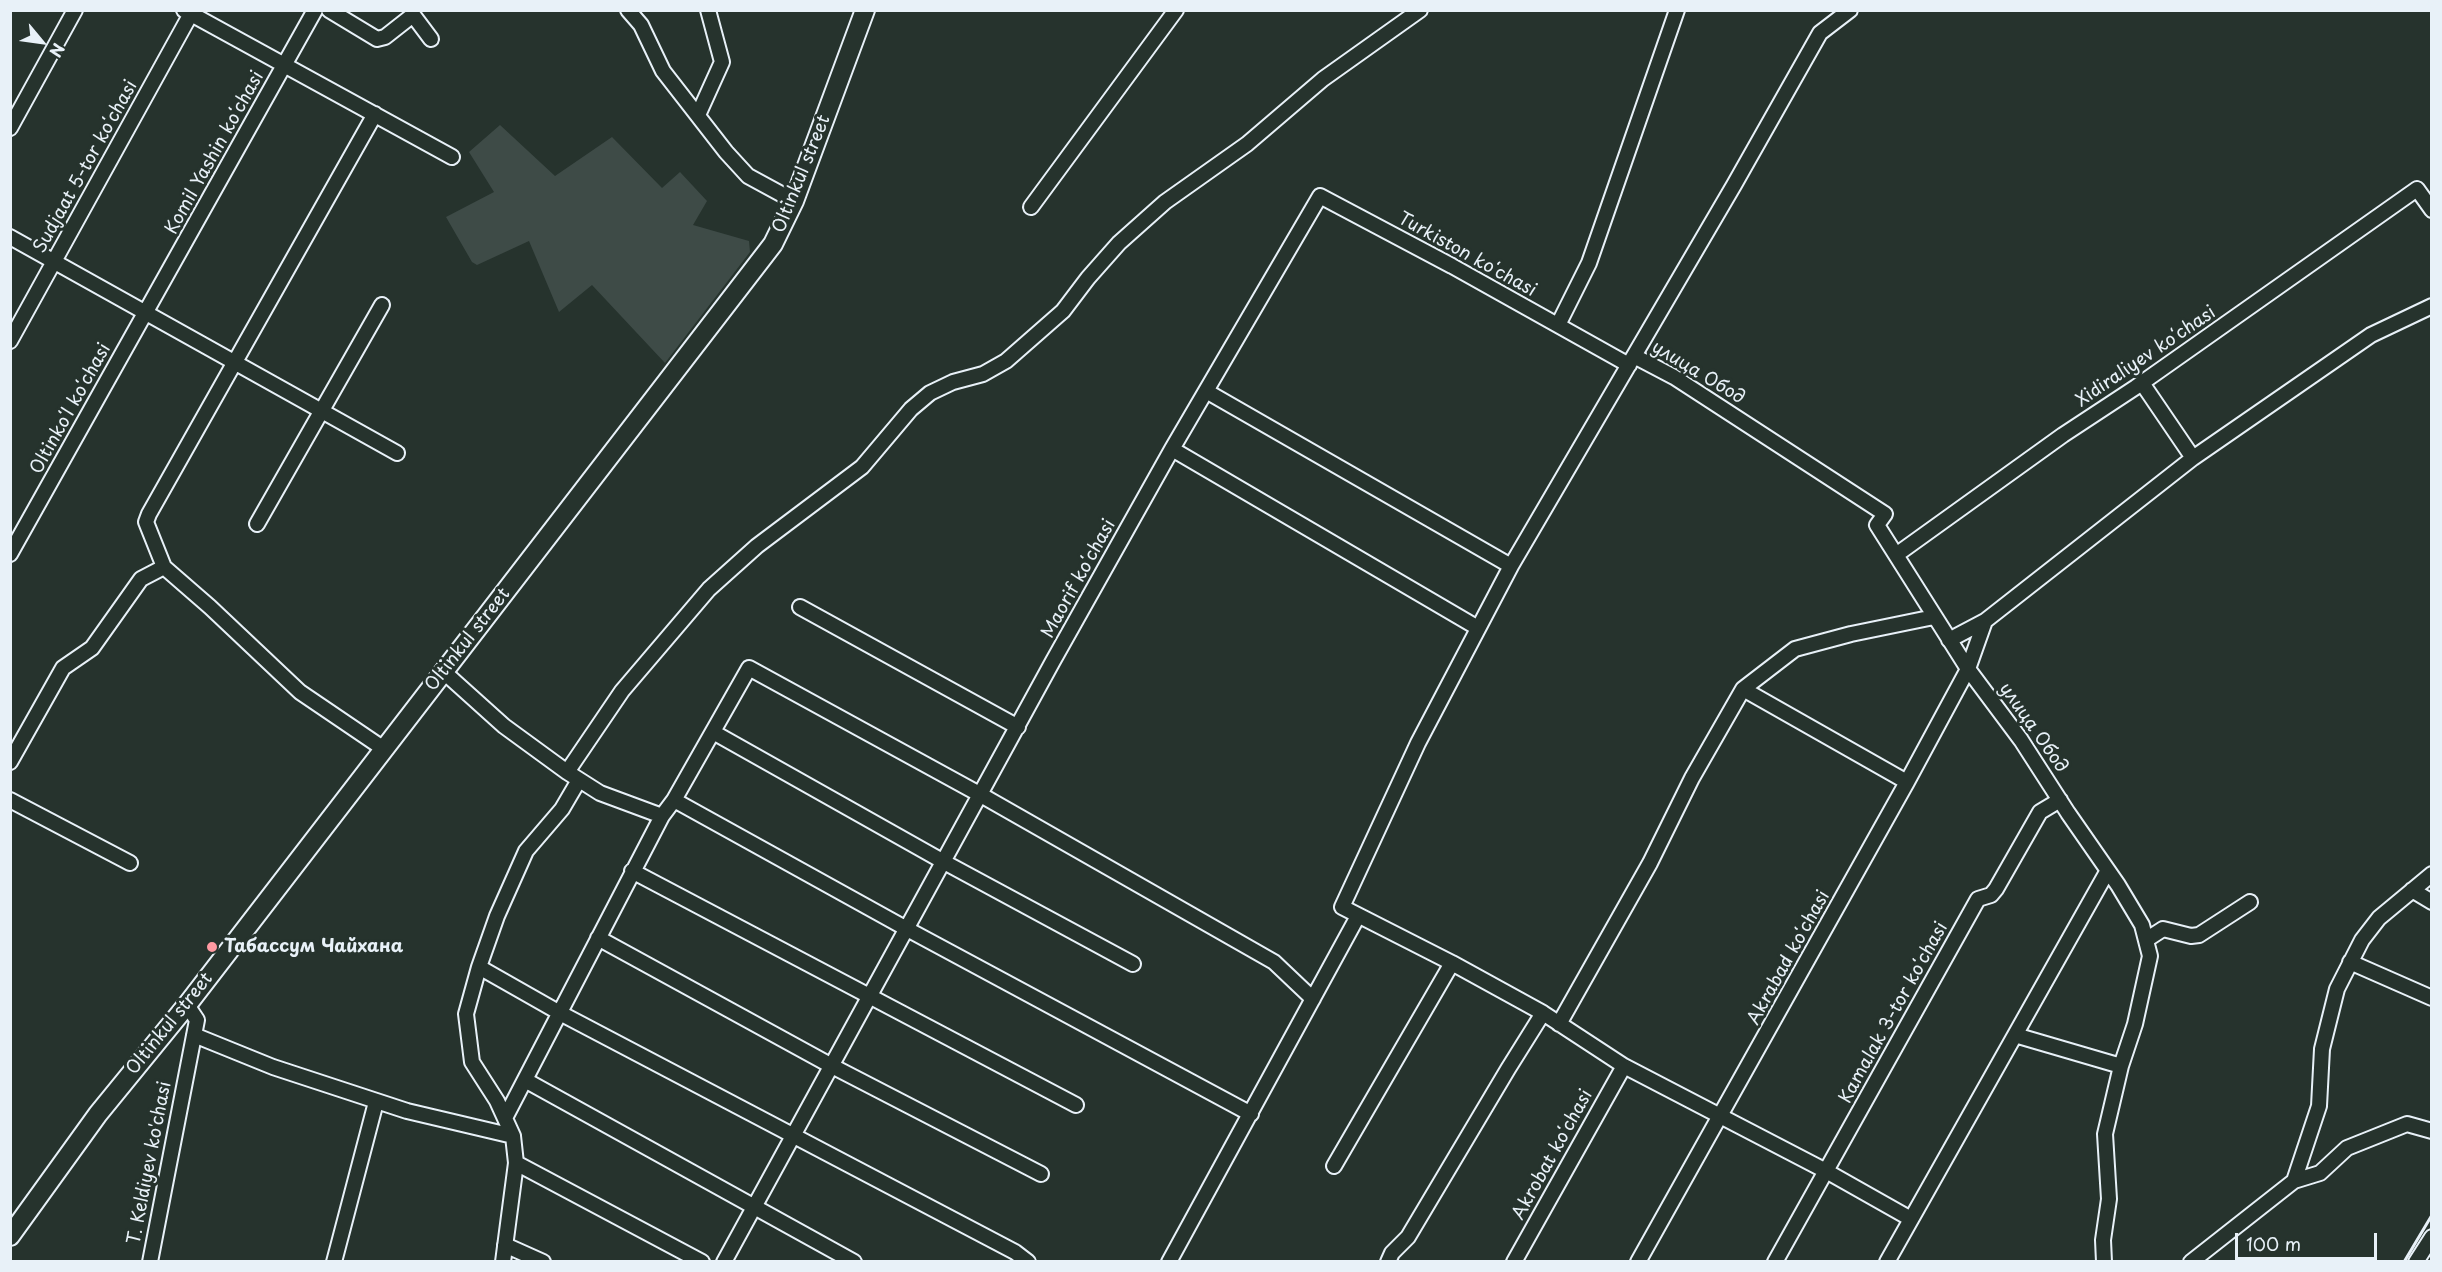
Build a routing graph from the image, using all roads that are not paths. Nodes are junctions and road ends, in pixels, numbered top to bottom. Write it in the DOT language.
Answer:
graph roads {
  1 [pos="75,10"];
  2 [pos="315,10"];
  3 [pos="329,10"];
  4 [pos="628,10"];
  5 [pos="708,10"];
  6 [pos="865,10"];
  7 [pos="1176,10"];
  8 [pos="1420,10"];
  9 [pos="1677,10"];
  10 [pos="1850,10"];
  11 [pos="189,12"];
  12 [pos="431,39"];
  13 [pos="284,65"];
  14 [pos="375,114"];
  15 [pos="698,115"];
  16 [pos="10,128"];
  17 [pos="452,157"];
  18 [pos="794,201"];
  19 [pos="1031,207"];
  20 [pos="2432,210"];
  21 [pos="10,237"];
  22 [pos="55,261"];
  23 [pos="382,304"];
  24 [pos="2432,306"];
  25 [pos="146,312"];
  26 [pos="1558,325"];
  27 [pos="10,341"];
  28 [pos="1631,361"];
  29 [pos="236,363"];
  30 [pos="2142,382"];
  31 [pos="1206,391"];
  32 [pos="322,410"];
  33 [pos="1172,449"];
  34 [pos="397,453"];
  35 [pos="2193,458"];
  36 [pos="257,524"];
  37 [pos="10,554"];
  38 [pos="1896,555"];
  39 [pos="1511,566"];
  40 [pos="164,567"];
  41 [pos="800,607"];
  42 [pos="1934,616"];
  43 [pos="1985,621"];
  44 [pos="1478,628"];
  45 [pos="1949,640"];
  46 [pos="1968,669"];
  47 [pos="444,672"];
  48 [pos="1743,689"];
  49 [pos="1018,728"];
  50 [pos="713,732"];
  51 [pos="384,749"];
  52 [pos="10,762"];
  53 [pos="567,772"];
  54 [pos="579,780"];
  55 [pos="1907,782"];
  56 [pos="981,795"];
  57 [pos="10,800"];
  58 [pos="674,800"];
  59 [pos="2060,800"];
  60 [pos="662,816"];
  61 [pos="944,862"];
  62 [pos="130,863"];
  63 [pos="632,870"];
  64 [pos="2107,872"];
  65 [pos="2432,874"];
  66 [pos="2412,890"];
  67 [pos="2250,902"];
  68 [pos="2432,902"];
  69 [pos="1358,916"];
  70 [pos="907,929"];
  71 [pos="598,938"];
  72 [pos="2146,940"];
  73 [pos="2350,962"];
  74 [pos="1452,963"];
  75 [pos="1133,964"];
  76 [pos="479,967"];
  77 [pos="869,995"];
  78 [pos="2432,998"];
  79 [pos="1313,999"];
  80 [pos="187,1005"];
  81 [pos="560,1013"];
  82 [pos="1543,1013"];
  83 [pos="1559,1024"];
  84 [pos="194,1035"];
  85 [pos="2015,1035"];
  86 [pos="830,1065"];
  87 [pos="1624,1066"];
  88 [pos="2121,1066"];
  89 [pos="525,1080"];
  90 [pos="376,1102"];
  91 [pos="1076,1105"];
  92 [pos="1251,1114"];
  93 [pos="1720,1117"];
  94 [pos="505,1118"];
  95 [pos="2432,1131"];
  96 [pos="792,1135"];
  97 [pos="513,1136"];
  98 [pos="516,1163"];
  99 [pos="1334,1166"];
  100 [pos="1826,1170"];
  101 [pos="1041,1174"];
  102 [pos="2294,1181"];
  103 [pos="755,1205"];
  104 [pos="1911,1219"];
  105 [pos="10,1236"];
  106 [pos="2432,1237"];
  107 [pos="505,1245"];
  108 [pos="1012,1257"];
  109 [pos="150,1262"];
  110 [pos="334,1262"];
  111 [pos="503,1262"];
  112 [pos="543,1262"];
  113 [pos="702,1262"];
  114 [pos="724,1262"];
  115 [pos="854,1262"];
  116 [pos="1028,1262"];
  117 [pos="1169,1262"];
  118 [pos="1388,1262"];
  119 [pos="1514,1262"];
  120 [pos="1638,1262"];
  121 [pos="1775,1262"];
  122 [pos="1887,1262"];
  123 [pos="2103,1262"];
  124 [pos="2191,1262"];
  125 [pos="2416,1262"];
  1 -- 16 [label="street"];
  2 -- 13 [label="street, Komil Yashin koʻchasi"];
  3 -- 12 [label="street"];
  4 -- 15 [label="street"];
  5 -- 15 [label="street"];
  6 -- 18 [label="main road, Oltinkul street"];
  7 -- 19 [label="street"];
  8 -- 53 [label="street"];
  9 -- 26 [label="street"];
  10 -- 28 [label="street"];
  11 -- 13 [label="street"];
  11 -- 22 [label="street, Sudjaat 5-tor koʻchasi"];
  13 -- 14 [label="street"];
  13 -- 25 [label="street, Komil Yashin koʻchasi"];
  14 -- 17 [label="street"];
  14 -- 29 [label="street"];
  15 -- 18 [label="street"];
  18 -- 47 [label="main road, Oltinkul street"];
  20 -- 30 [label="street, Xidiraliyev koʻchasi"];
  21 -- 22 [label="street"];
  22 -- 25 [label="street"];
  22 -- 27 [label="street, Sudjaat 5-tor koʻchasi"];
  23 -- 32 [label="street"];
  24 -- 35 [label="street"];
  25 -- 29 [label="street"];
  25 -- 37 [label="street, Oltinkoʻl koʻchasi"];
  26 -- 28 [label="street"];
  26 -- 31 [label="street, Turkiston koʻchasi"];
  28 -- 38 [label="street, улица Обод"];
  28 -- 39 [label="street"];
  29 -- 32 [label="street"];
  29 -- 40 [label="street"];
  30 -- 35 [label="street"];
  30 -- 38 [label="street, Xidiraliyev koʻchasi"];
  31 -- 33 [label="street, Turkiston koʻchasi"];
  31 -- 39 [label="street"];
  32 -- 34 [label="street"];
  32 -- 36 [label="street"];
  33 -- 44 [label="street"];
  33 -- 49 [label="street, Maorif koʻchasi"];
  35 -- 43 [label="street"];
  38 -- 42 [label="street, улица Обод"];
  39 -- 44 [label="street"];
  40 -- 51 [label="street"];
  40 -- 52 [label="street"];
  41 -- 49 [label="street"];
  42 -- 45 [label="street, улица Обод"];
  42 -- 48 [label="street"];
  43 -- 45 [label="street"];
  43 -- 46 [label="street, Akrabad koʻchasi"];
  44 -- 69 [label="street"];
  45 -- 46 [label="street, улица Обод"];
  46 -- 55 [label="street, Akrabad koʻchasi"];
  46 -- 59 [label="street, улица Обод"];
  47 -- 51 [label="main road, Oltinkul street"];
  47 -- 53 [label="street"];
  48 -- 55 [label="street"];
  48 -- 83 [label="street"];
  49 -- 56 [label="street, Maorif koʻchasi"];
  50 -- 56 [label="street"];
  50 -- 58 [label="street"];
  50 -- 61 [label="street"];
  51 -- 80 [label="main road, Oltinkul street"];
  53 -- 54 [label="street"];
  54 -- 60 [label="street"];
  54 -- 76 [label="street"];
  55 -- 93 [label="street, Akrabad koʻchasi"];
  56 -- 61 [label="street, Maorif koʻchasi"];
  56 -- 79 [label="street"];
  57 -- 62 [label="street"];
  58 -- 60 [label="street"];
  58 -- 70 [label="street"];
  59 -- 64 [label="street, улица Обод"];
  59 -- 100 [label="street, Kamalak 3-tor koʻchasi"];
  60 -- 63 [label="street"];
  61 -- 70 [label="street, Maorif koʻchasi"];
  61 -- 75 [label="street"];
  63 -- 71 [label="street"];
  63 -- 77 [label="street"];
  64 -- 72 [label="street, улица Обод"];
  64 -- 85 [label="street"];
  65 -- 66 [label="street"];
  66 -- 68 [label="street"];
  66 -- 73 [label="street"];
  67 -- 72 [label="street"];
  69 -- 74 [label="street"];
  69 -- 79 [label="street"];
  70 -- 77 [label="street, Maorif koʻchasi"];
  70 -- 92 [label="street"];
  71 -- 81 [label="street"];
  71 -- 86 [label="street"];
  72 -- 88 [label="street, улица Обод"];
  73 -- 78 [label="street"];
  73 -- 102 [label="street"];
  74 -- 82 [label="street"];
  74 -- 99 [label="street"];
  76 -- 81 [label="street"];
  76 -- 94 [label="street"];
  77 -- 86 [label="street, Maorif koʻchasi"];
  77 -- 91 [label="street"];
  79 -- 92 [label="street"];
  80 -- 84 [label="street, T. Keldiyev ko'chasi"];
  80 -- 105 [label="main road, Oltinkul street"];
  81 -- 89 [label="street"];
  81 -- 96 [label="street"];
  82 -- 83 [label="street"];
  82 -- 118 [label="street"];
  83 -- 87 [label="street"];
  84 -- 90 [label="street"];
  84 -- 109 [label="street, T. Keldiyev ko'chasi"];
  85 -- 88 [label="street"];
  85 -- 104 [label="street"];
  86 -- 96 [label="street, Maorif koʻchasi"];
  86 -- 101 [label="street"];
  87 -- 93 [label="street"];
  87 -- 119 [label="street, Akrobat koʻchasi"];
  88 -- 123 [label="street, улица Обод"];
  89 -- 94 [label="street"];
  89 -- 103 [label="street"];
  90 -- 97 [label="street"];
  90 -- 110 [label="street"];
  92 -- 117 [label="street"];
  93 -- 100 [label="street"];
  93 -- 120 [label="street, Akrabad koʻchasi"];
  94 -- 97 [label="street"];
  95 -- 102 [label="street"];
  96 -- 103 [label="street, Maorif koʻchasi"];
  96 -- 108 [label="street"];
  97 -- 98 [label="street"];
  98 -- 107 [label="street"];
  98 -- 113 [label="street"];
  100 -- 104 [label="street"];
  100 -- 121 [label="street, Kamalak 3-tor koʻchasi"];
  102 -- 124 [label="street"];
  103 -- 114 [label="street, Maorif koʻchasi"];
  103 -- 115 [label="street"];
  104 -- 122 [label="street"];
  106 -- 125 [label="street"];
  107 -- 111 [label="street"];
  107 -- 112 [label="street"];
  108 -- 116 [label="street"];
}
